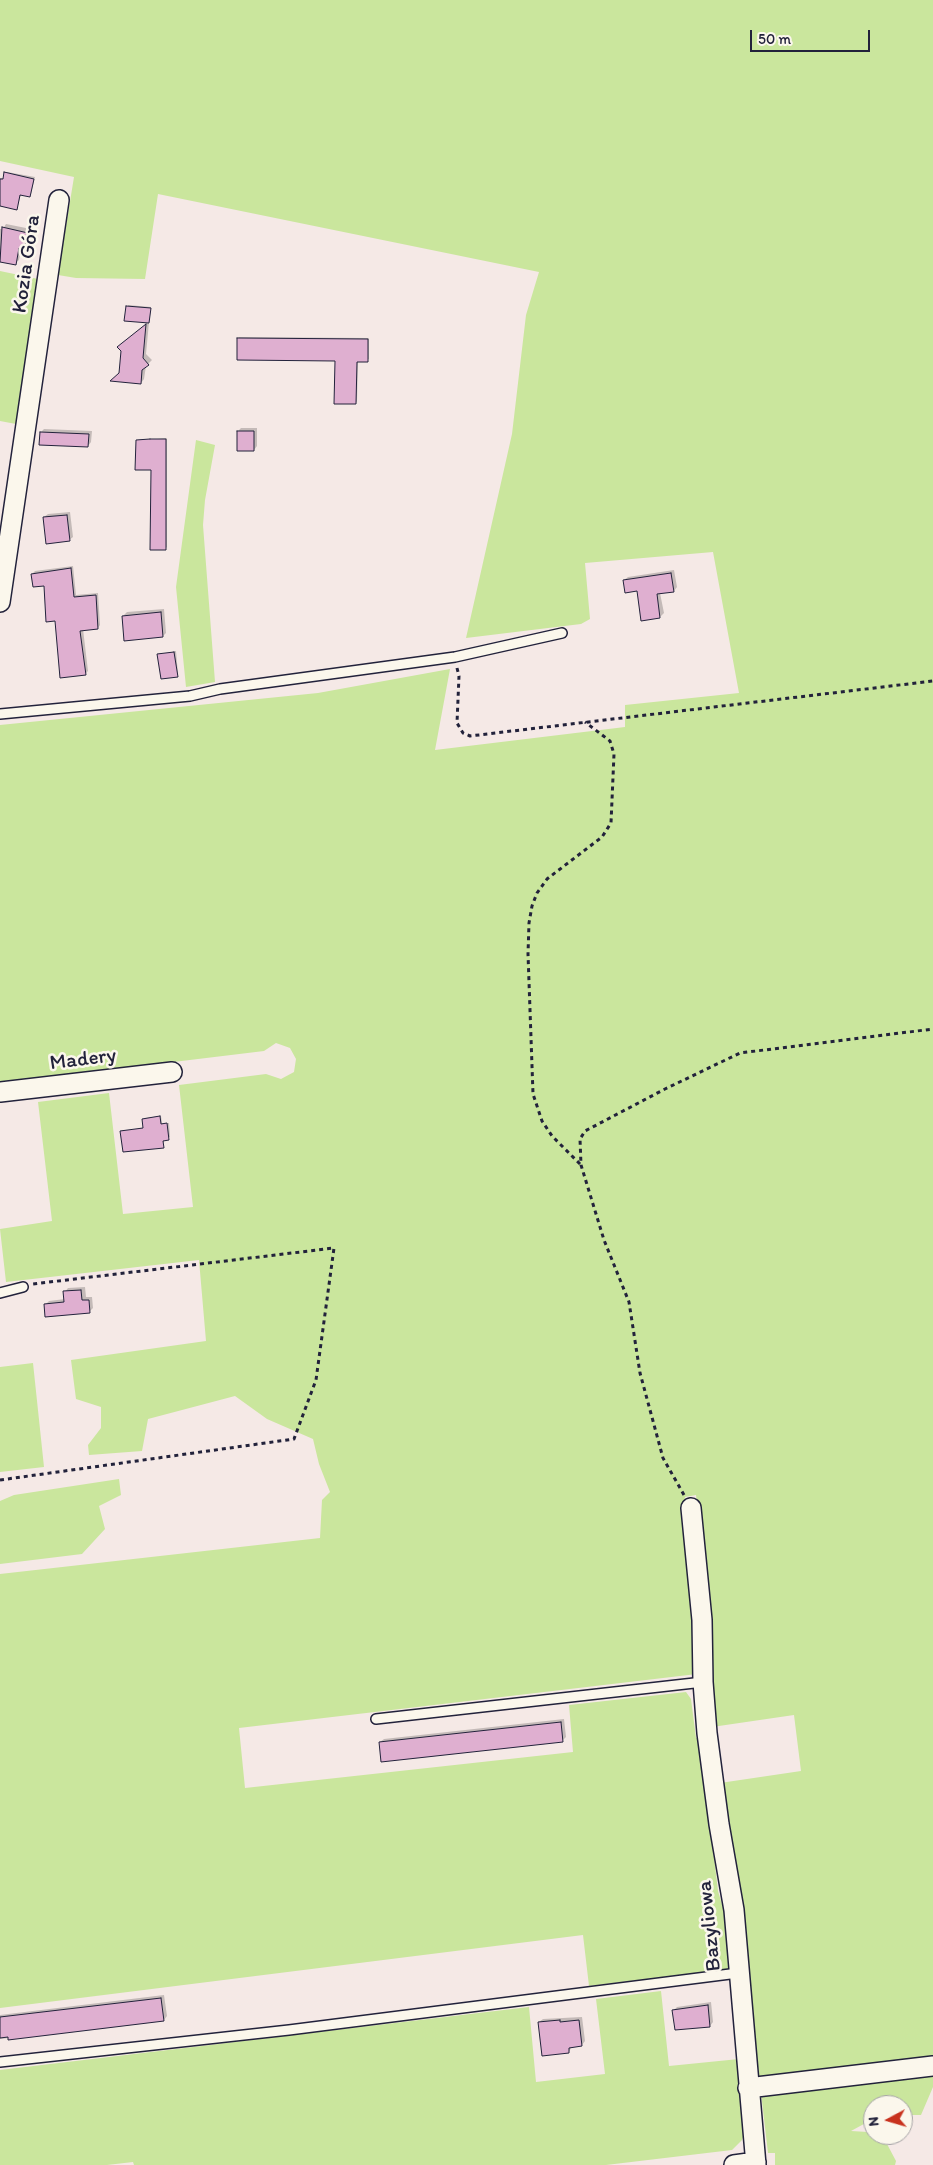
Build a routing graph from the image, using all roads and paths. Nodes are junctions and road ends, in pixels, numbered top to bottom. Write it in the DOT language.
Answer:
graph roads {
  1 [pos="59,200"];
  2 [pos="0,602"];
  3 [pos="562,633"];
  4 [pos="455,657"];
  5 [pos="933,680"];
  6 [pos="0,714"];
  7 [pos="585,722"];
  8 [pos="933,1029"];
  9 [pos="172,1072"];
  10 [pos="0,1092"];
  11 [pos="581,1165"];
  12 [pos="23,1287"];
  13 [pos="0,1293"];
  14 [pos="0,1480"];
  15 [pos="691,1508"];
  16 [pos="703,1682"];
  17 [pos="376,1718"];
  18 [pos="738,1973"];
  19 [pos="0,2062"];
  20 [pos="933,2066"];
  21 [pos="748,2088"];
  22 [pos="756,2164"];
  23 [pos="734,2165"];
  1 -- 2 [label="street, Kozia Góra"];
  3 -- 4 [label="lane"];
  4 -- 6 [label="lane"];
  4 -- 7 [label="path"];
  5 -- 7 [label="path"];
  7 -- 11 [label="path"];
  8 -- 11 [label="path"];
  9 -- 10 [label="street, Madery"];
  11 -- 15 [label="path"];
  12 -- 13 [label="lane"];
  12 -- 14 [label="path"];
  15 -- 16 [label="street, Bazyliowa"];
  16 -- 17 [label="lane"];
  16 -- 18 [label="street, Bazyliowa"];
  18 -- 19 [label="lane"];
  18 -- 21 [label="street, Bazyliowa"];
  20 -- 21 [label="street"];
  21 -- 22 [label="street, Bazyliowa"];
  22 -- 23 [label="street"];
}
